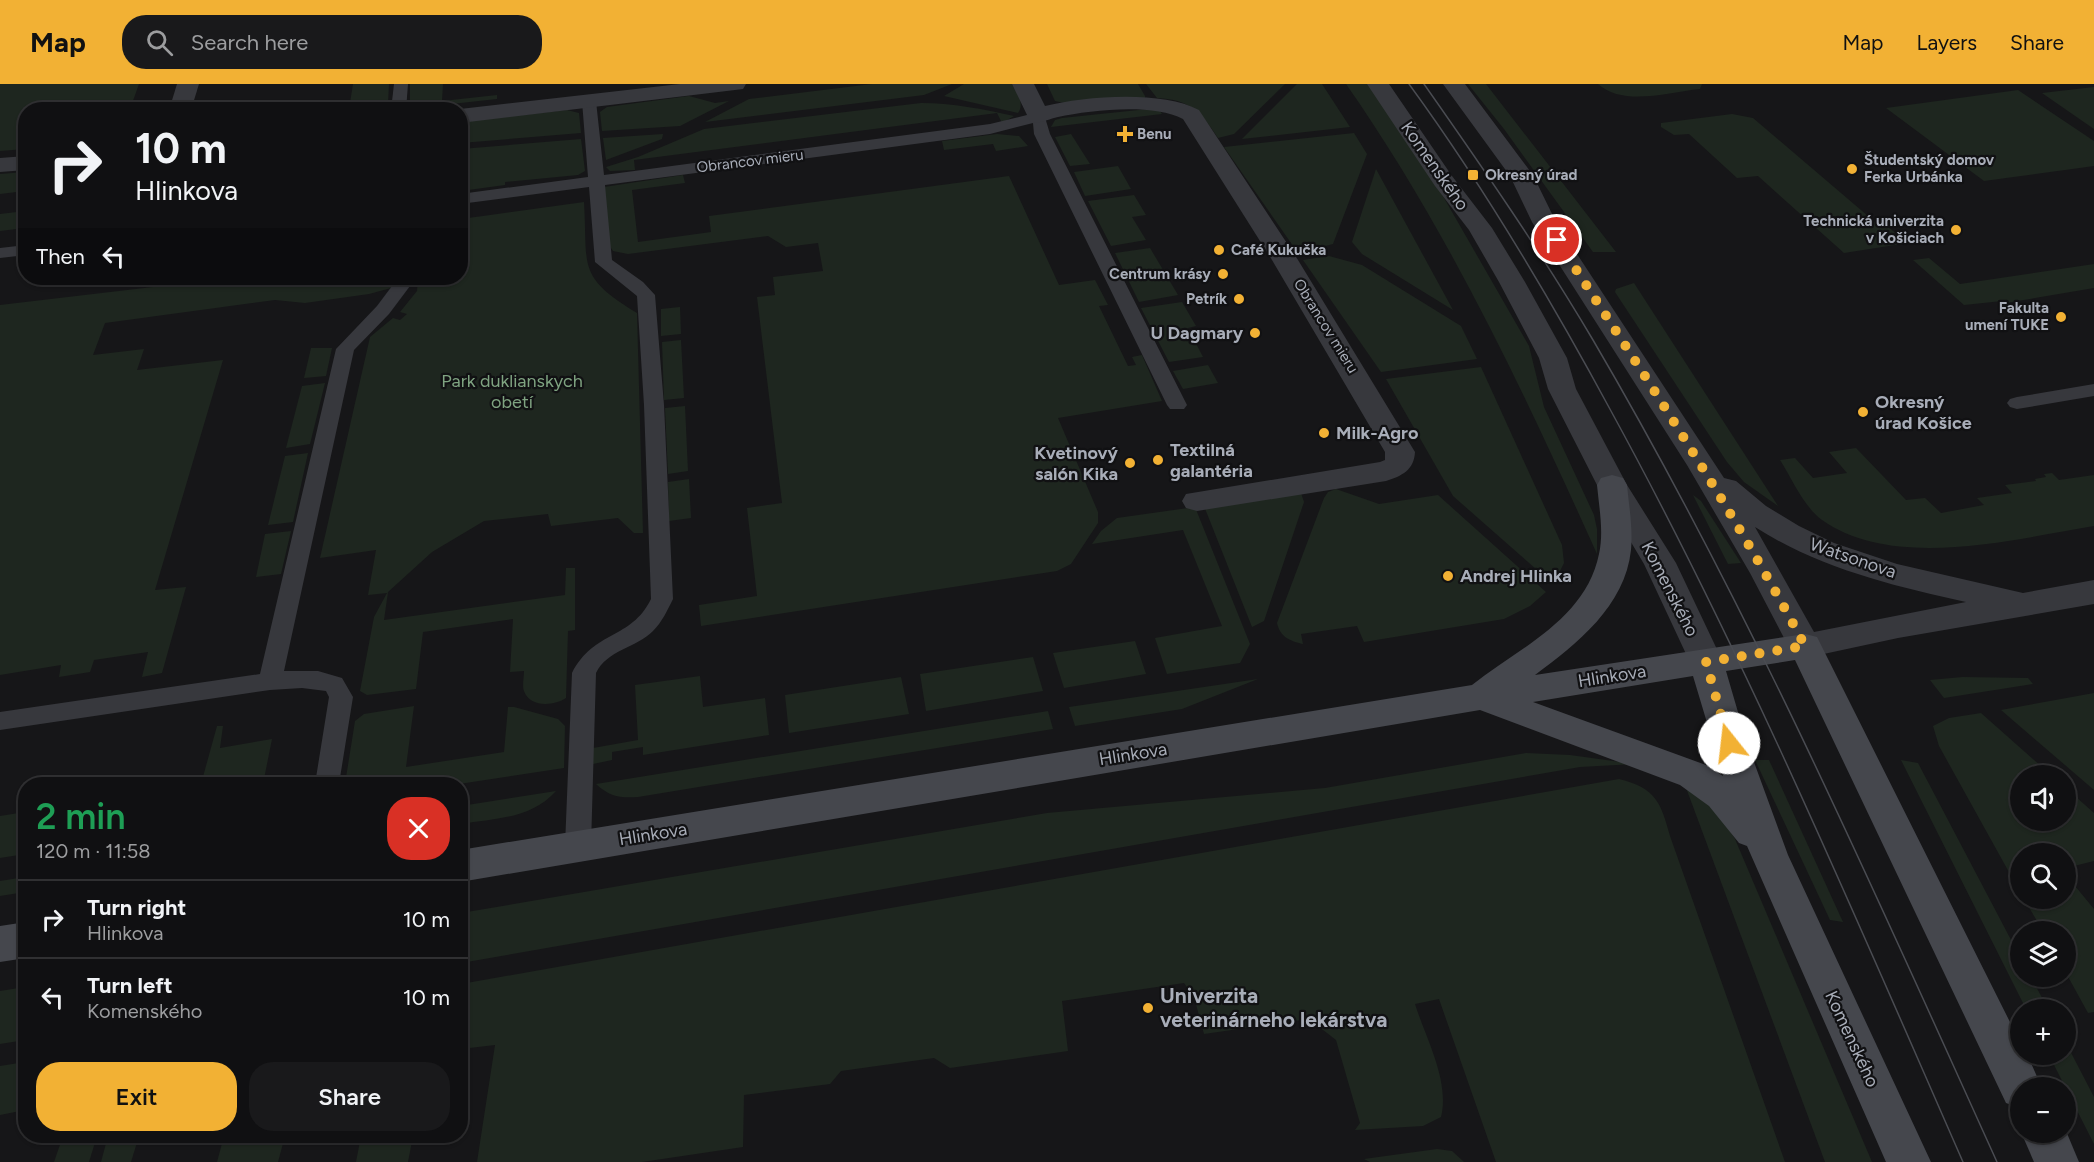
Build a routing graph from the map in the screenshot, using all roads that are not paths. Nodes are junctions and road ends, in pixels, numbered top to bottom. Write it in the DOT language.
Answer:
graph roads {
  1 [pos="188,84"];
  2 [pos="401,84"];
  3 [pos="735,84"];
  4 [pos="1023,84"];
  5 [pos="1378,84"];
  6 [pos="1454,84"];
  7 [pos="589,101"];
  8 [pos="182,102"];
  9 [pos="399,102"];
  10 [pos="468,115"];
  11 [pos="1039,117"];
  12 [pos="18,164"];
  13 [pos="0,165"];
  14 [pos="596,181"];
  15 [pos="468,198"];
  16 [pos="18,251"];
  17 [pos="0,253"];
  18 [pos="402,285"];
  19 [pos="2094,390"];
  20 [pos="2017,403"];
  21 [pos="1177,405"];
  22 [pos="1701,464"];
  23 [pos="1612,484"];
  24 [pos="1197,501"];
  25 [pos="2094,592"];
  26 [pos="2028,603"];
  27 [pos="1805,646"];
  28 [pos="1706,662"];
  29 [pos="270,681"];
  30 [pos="1480,697"];
  31 [pos="0,721"];
  32 [pos="328,777"];
  33 [pos="578,846"];
  34 [pos="1769,855"];
  35 [pos="468,865"];
  36 [pos="18,941"];
  37 [pos="0,944"];
  38 [pos="2015,1077"];
  39 [pos="2048,1143"];
  40 [pos="1910,1162"];
  41 [pos="2057,1162"];
  1 -- 8 [label="street"];
  2 -- 9 [label="lane"];
  3 -- 7 [label="street"];
  4 -- 11 [label="street"];
  5 -- 23 [label="street, Komenského"];
  6 -- 22 [label="street"];
  7 -- 10 [label="street"];
  7 -- 14 [label="lane"];
  11 -- 14 [label="lane, Obrancov mieru"];
  11 -- 21 [label="lane"];
  11 -- 24 [label="street, Obrancov mieru"];
  12 -- 13 [label="street"];
  14 -- 15 [label="lane, Obrancov mieru"];
  14 -- 33 [label="lane"];
  16 -- 17 [label="lane"];
  18 -- 29 [label="lane"];
  19 -- 20 [label="lane"];
  22 -- 26 [label="street, Watsonova"];
  22 -- 27 [label="street"];
  23 -- 28 [label="street, Komenského"];
  23 -- 30 [label="main road"];
  25 -- 26 [label="street, Watsonova"];
  26 -- 27 [label="street, Watsonova"];
  27 -- 28 [label="main road, Hlinkova"];
  27 -- 38 [label="main road"];
  28 -- 30 [label="main road, Hlinkova"];
  28 -- 34 [label="main road, Komenského"];
  29 -- 31 [label="lane"];
  29 -- 32 [label="lane"];
  30 -- 33 [label="main road, Hlinkova"];
  30 -- 34 [label="main road"];
  33 -- 35 [label="main road, Hlinkova"];
  34 -- 40 [label="main road, Komenského"];
  36 -- 37 [label="main road"];
  39 -- 41 [label="main road"];
}
